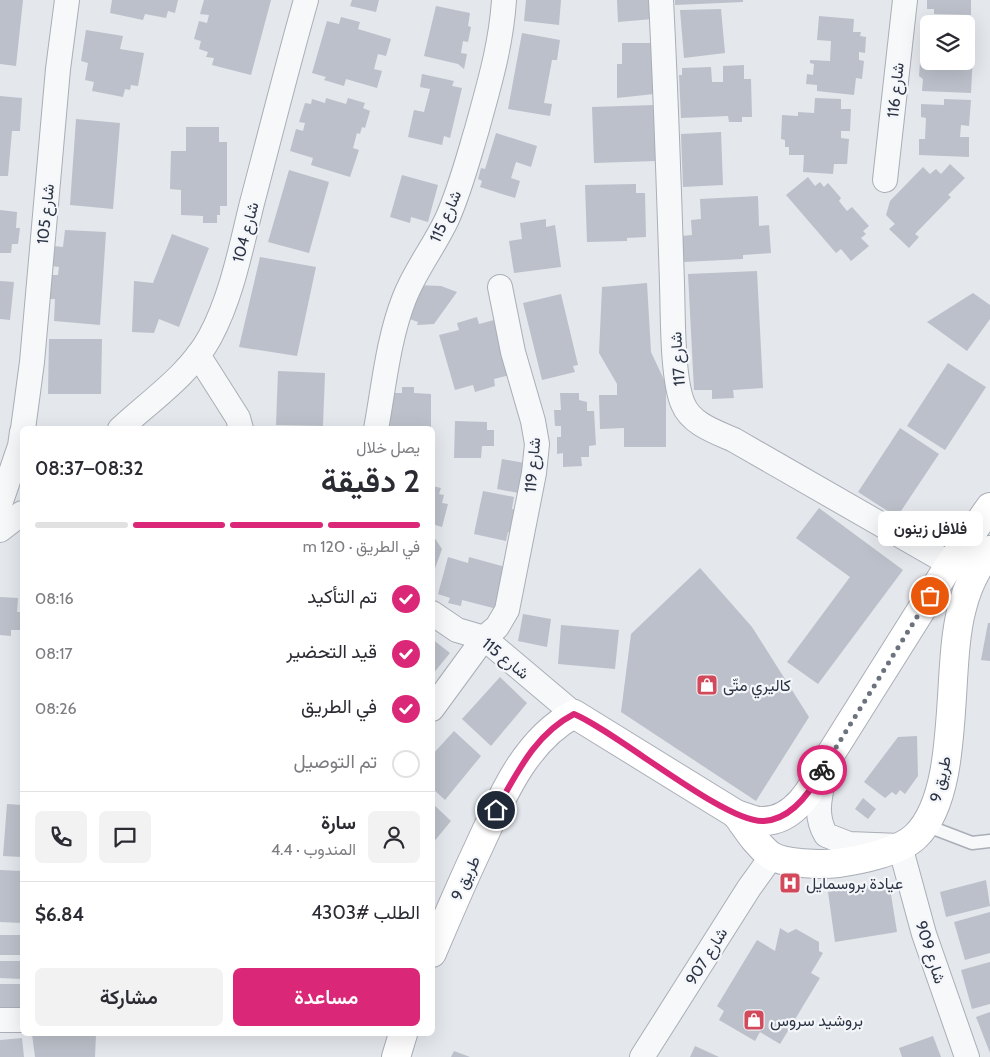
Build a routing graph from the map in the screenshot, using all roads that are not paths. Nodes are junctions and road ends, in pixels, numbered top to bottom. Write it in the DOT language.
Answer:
graph roads {
  1 [pos="67,0"];
  2 [pos="306,0"];
  3 [pos="504,0"];
  4 [pos="661,0"];
  5 [pos="905,0"];
  6 [pos="885,180"];
  7 [pos="500,287"];
  8 [pos="198,355"];
  9 [pos="24,426"];
  10 [pos="123,426"];
  11 [pos="239,426"];
  12 [pos="377,426"];
  13 [pos="20,446"];
  14 [pos="0,504"];
  15 [pos="990,507"];
  16 [pos="20,515"];
  17 [pos="0,530"];
  18 [pos="990,550"];
  19 [pos="950,564"];
  20 [pos="435,615"];
  21 [pos="484,638"];
  22 [pos="435,705"];
  23 [pos="574,714"];
  24 [pos="830,755"];
  25 [pos="736,814"];
  26 [pos="925,825"];
  27 [pos="990,841"];
  28 [pos="900,846"];
  29 [pos="772,856"];
  30 [pos="435,946"];
  31 [pos="0,1020"];
  32 [pos="20,1020"];
  33 [pos="402,1036"];
  34 [pos="396,1057"];
  35 [pos="642,1057"];
  36 [pos="967,1057"];
  1 -- 9 [label="street, شارع 105"];
  2 -- 8 [label="street, شارع 104"];
  3 -- 12 [label="street, شارع 115"];
  4 -- 19 [label="street, شارع 117"];
  5 -- 6 [label="street, شارع 116"];
  7 -- 21 [label="street, شارع 119"];
  8 -- 10 [label="street, شارع 104"];
  8 -- 11 [label="street"];
  13 -- 14 [label="street, شارع 105"];
  15 -- 19 [label="street"];
  16 -- 17 [label="street"];
  18 -- 26 [label="street, 9 طريق"];
  19 -- 24 [label="street"];
  20 -- 21 [label="street, شارع 115"];
  21 -- 22 [label="street, شارع 119"];
  21 -- 23 [label="street, شارع 115"];
  23 -- 25 [label="street"];
  23 -- 30 [label="street, طريق 9"];
  24 -- 25 [label="street"];
  24 -- 28 [label="street"];
  25 -- 29 [label="street"];
  26 -- 27 [label="lane"];
  26 -- 28 [label="street, 9 طريق"];
  28 -- 29 [label="street, 9 طريق"];
  28 -- 36 [label="street, شارع 909"];
  29 -- 35 [label="street, شارع 907"];
  31 -- 32 [label="street"];
  33 -- 34 [label="street"];
}
